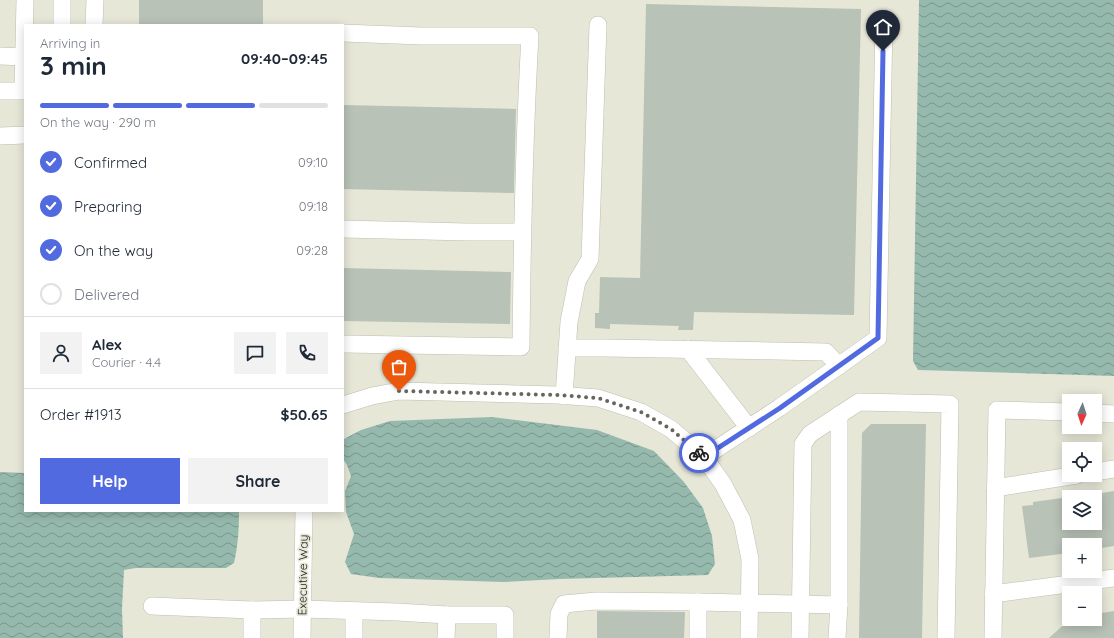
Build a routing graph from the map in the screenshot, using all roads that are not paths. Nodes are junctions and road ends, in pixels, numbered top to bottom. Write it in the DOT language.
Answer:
graph roads {
  1 [pos="25,0"];
  2 [pos="62,0"];
  3 [pos="95,0"];
  4 [pos="884,22"];
  5 [pos="25,24"];
  6 [pos="62,24"];
  7 [pos="94,24"];
  8 [pos="598,25"];
  9 [pos="344,33"];
  10 [pos="0,56"];
  11 [pos="24,57"];
  12 [pos="0,91"];
  13 [pos="24,135"];
  14 [pos="0,136"];
  15 [pos="344,229"];
  16 [pos="522,232"];
  17 [pos="344,344"];
  18 [pos="567,348"];
  19 [pos="688,350"];
  20 [pos="839,366"];
  21 [pos="564,396"];
  22 [pos="344,405"];
  23 [pos="1062,412"];
  24 [pos="1102,413"];
  25 [pos="1114,414"];
  26 [pos="839,415"];
  27 [pos="749,428"];
  28 [pos="704,457"];
  29 [pos="1114,469"];
  30 [pos="1102,471"];
  31 [pos="1062,477"];
  32 [pos="995,488"];
  33 [pos="304,512"];
  34 [pos="1114,578"];
  35 [pos="993,594"];
  36 [pos="698,602"];
  37 [pos="750,603"];
  38 [pos="801,604"];
  39 [pos="838,605"];
  40 [pos="152,606"];
  41 [pos="303,609"];
  42 [pos="252,610"];
  43 [pos="354,611"];
  44 [pos="447,615"];
  45 [pos="252,638"];
  46 [pos="302,638"];
  47 [pos="354,638"];
  48 [pos="446,638"];
  49 [pos="505,638"];
  50 [pos="558,638"];
  51 [pos="698,638"];
  52 [pos="749,638"];
  53 [pos="800,638"];
  54 [pos="837,638"];
  55 [pos="946,638"];
  56 [pos="993,638"];
  1 -- 5 [label="street"];
  2 -- 6 [label="street"];
  3 -- 7 [label="street"];
  4 -- 20 [label="street"];
  8 -- 18 [label="street"];
  9 -- 16 [label="street"];
  10 -- 11 [label="street"];
  11 -- 12 [label="street"];
  13 -- 14 [label="street"];
  15 -- 16 [label="street"];
  16 -- 17 [label="street"];
  18 -- 19 [label="street"];
  18 -- 21 [label="street"];
  19 -- 20 [label="street"];
  19 -- 27 [label="street"];
  20 -- 27 [label="street"];
  21 -- 22 [label="street"];
  21 -- 28 [label="street"];
  23 -- 32 [label="street"];
  24 -- 25 [label="street"];
  26 -- 38 [label="street"];
  26 -- 39 [label="street"];
  26 -- 55 [label="street"];
  27 -- 28 [label="street"];
  28 -- 37 [label="street"];
  29 -- 30 [label="street"];
  31 -- 32 [label="street"];
  32 -- 35 [label="street"];
  33 -- 41 [label="street, Executive Way"];
  34 -- 35 [label="street"];
  35 -- 56 [label="street"];
  36 -- 37 [label="street"];
  36 -- 50 [label="street"];
  36 -- 51 [label="street"];
  37 -- 38 [label="street"];
  37 -- 52 [label="street"];
  38 -- 39 [label="street"];
  38 -- 53 [label="street"];
  39 -- 54 [label="street"];
  40 -- 42 [label="street"];
  41 -- 42 [label="street"];
  41 -- 43 [label="street"];
  41 -- 46 [label="street, Executive Way"];
  42 -- 45 [label="street"];
  43 -- 44 [label="street"];
  43 -- 47 [label="street"];
  44 -- 48 [label="street"];
  44 -- 49 [label="street"];
}
